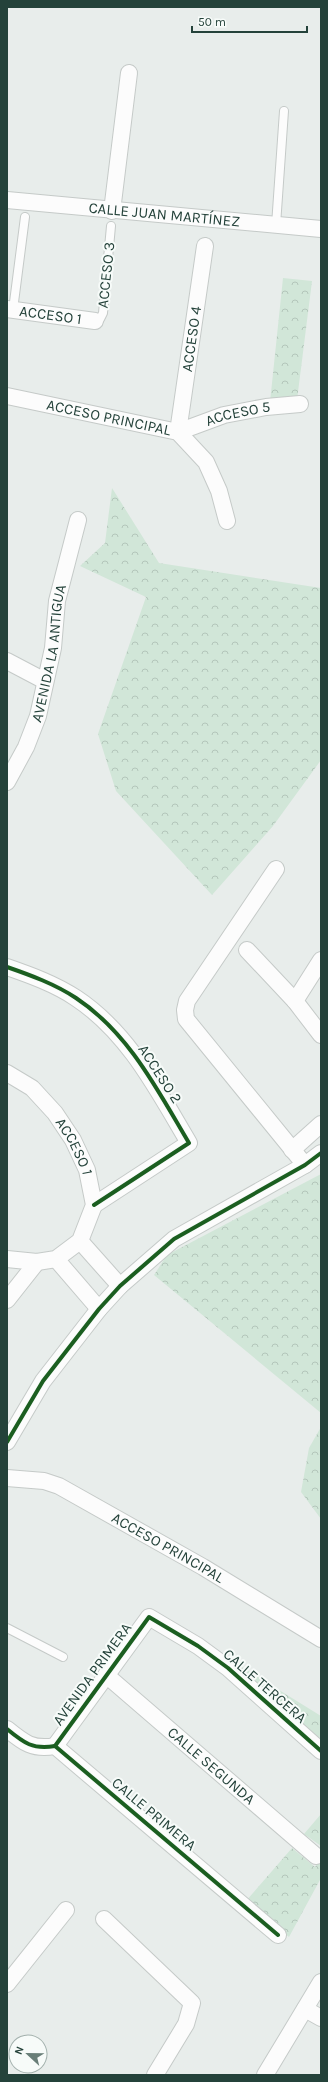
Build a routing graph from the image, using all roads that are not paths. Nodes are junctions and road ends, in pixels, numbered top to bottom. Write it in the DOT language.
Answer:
graph roads {
  1 [pos="129,73"];
  2 [pos="284,111"];
  3 [pos="7,200"];
  4 [pos="25,217"];
  5 [pos="111,219"];
  6 [pos="276,225"];
  7 [pos="321,229"];
  8 [pos="205,246"];
  9 [pos="10,309"];
  10 [pos="95,321"];
  11 [pos="7,396"];
  12 [pos="300,404"];
  13 [pos="178,432"];
  14 [pos="78,520"];
  15 [pos="227,521"];
  16 [pos="7,662"];
  17 [pos="46,681"];
  18 [pos="7,782"];
  19 [pos="276,869"];
  20 [pos="247,950"];
  21 [pos="321,960"];
  22 [pos="7,967"];
  23 [pos="295,1001"];
  24 [pos="321,1034"];
  25 [pos="7,1073"];
  26 [pos="321,1124"];
  27 [pos="292,1150"];
  28 [pos="321,1153"];
  29 [pos="305,1165"];
  30 [pos="94,1204"];
  31 [pos="80,1241"];
  32 [pos="7,1259"];
  33 [pos="56,1259"];
  34 [pos="37,1262"];
  35 [pos="120,1286"];
  36 [pos="7,1300"];
  37 [pos="99,1309"];
  38 [pos="7,1442"];
  39 [pos="7,1478"];
  40 [pos="149,1617"];
  41 [pos="7,1628"];
  42 [pos="321,1639"];
  43 [pos="63,1657"];
  44 [pos="106,1675"];
  45 [pos="7,1730"];
  46 [pos="55,1746"];
  47 [pos="321,1751"];
  48 [pos="316,1856"];
  49 [pos="66,1910"];
  50 [pos="104,1919"];
  51 [pos="278,1935"];
  52 [pos="321,1982"];
  53 [pos="7,1984"];
  54 [pos="305,2009"];
  55 [pos="321,2018"];
  56 [pos="155,2075"];
  57 [pos="265,2075"];
  1 -- 5 [label="street"];
  2 -- 6 [label="lane"];
  3 -- 5 [label="street, CALLE JUAN MARTÍNEZ"];
  4 -- 9 [label="lane"];
  5 -- 6 [label="street, CALLE JUAN MARTÍNEZ"];
  5 -- 10 [label="lane, ACCESO 3"];
  6 -- 7 [label="street, CALLE JUAN MARTÍNEZ"];
  8 -- 13 [label="street, ACCESO 4"];
  9 -- 10 [label="street, ACCESO 1"];
  11 -- 13 [label="street, ACCESO PRINCIPAL"];
  12 -- 13 [label="street, ACCESO 5"];
  13 -- 15 [label="street, ACCESO PRINCIPAL"];
  14 -- 17 [label="street, AVENIDA LA ANTIGUA"];
  16 -- 17 [label="street"];
  17 -- 18 [label="street, AVENIDA LA ANTIGUA"];
  19 -- 27 [label="street"];
  20 -- 23 [label="street"];
  21 -- 23 [label="street"];
  22 -- 30 [label="street, ACCESO 2"];
  23 -- 24 [label="street"];
  25 -- 30 [label="street, ACCESO 1"];
  26 -- 27 [label="street"];
  27 -- 29 [label="street"];
  28 -- 29 [label="street"];
  29 -- 35 [label="street"];
  30 -- 31 [label="street"];
  31 -- 33 [label="street"];
  31 -- 35 [label="street"];
  32 -- 34 [label="street"];
  33 -- 34 [label="street"];
  33 -- 37 [label="street"];
  34 -- 36 [label="street"];
  35 -- 37 [label="street"];
  37 -- 38 [label="street"];
  39 -- 42 [label="street, ACCESO PRINCIPAL"];
  40 -- 44 [label="street, AVENIDA PRIMERA"];
  40 -- 47 [label="street, CALLE TERCERA"];
  41 -- 43 [label="lane"];
  44 -- 46 [label="street, AVENIDA PRIMERA"];
  44 -- 48 [label="street, CALLE SEGUNDA"];
  45 -- 46 [label="street"];
  46 -- 51 [label="street, CALLE PRIMERA"];
  49 -- 53 [label="street"];
  50 -- 56 [label="street"];
  52 -- 54 [label="street"];
  54 -- 55 [label="street"];
  54 -- 57 [label="street"];
}
